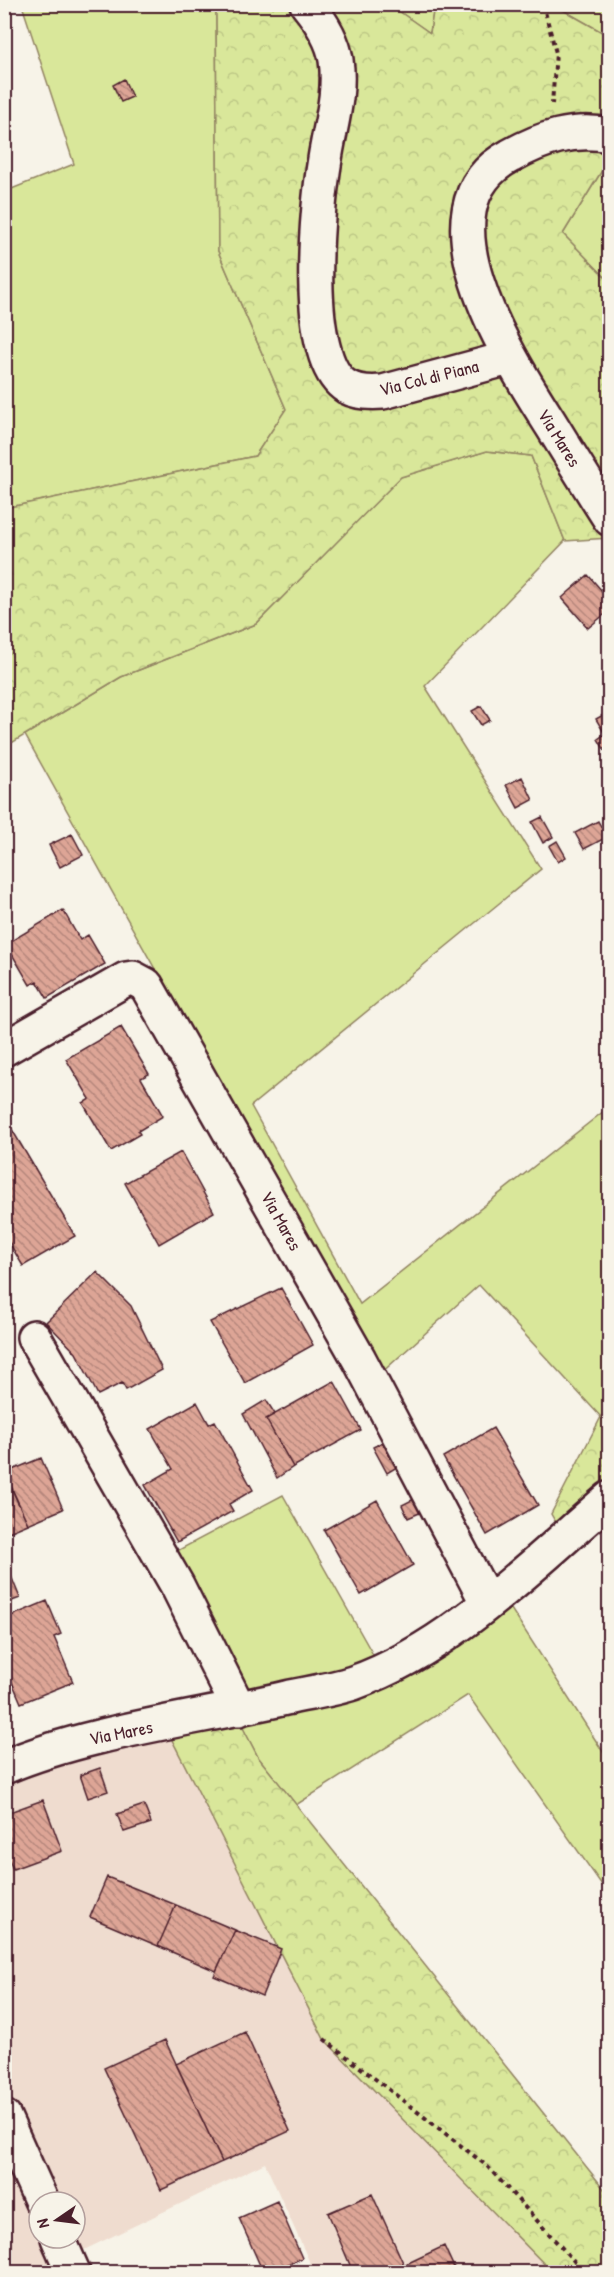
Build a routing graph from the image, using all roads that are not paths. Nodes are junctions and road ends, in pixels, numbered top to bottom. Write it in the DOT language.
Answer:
graph roads {
  1 [pos="307,4"];
  2 [pos="609,135"];
  3 [pos="509,358"];
  4 [pos="609,519"];
  5 [pos="4,1049"];
  6 [pos="34,1337"];
  7 [pos="609,1498"];
  8 [pos="487,1602"];
  9 [pos="240,1709"];
  10 [pos="4,1767"];
  11 [pos="4,2117"];
  12 [pos="37,2190"];
  13 [pos="63,2250"];
  14 [pos="73,2272"];
  1 -- 3 [label="street, Via Col di Piana"];
  2 -- 3 [label="street"];
  3 -- 4 [label="street, Via Mares"];
  5 -- 8 [label="street, Via Mares"];
  6 -- 9 [label="street"];
  7 -- 8 [label="street, Via Mares"];
  8 -- 9 [label="street, Via Mares"];
  9 -- 10 [label="street, Via Mares"];
  11 -- 12 [label="street"];
  13 -- 14 [label="street"];
}
